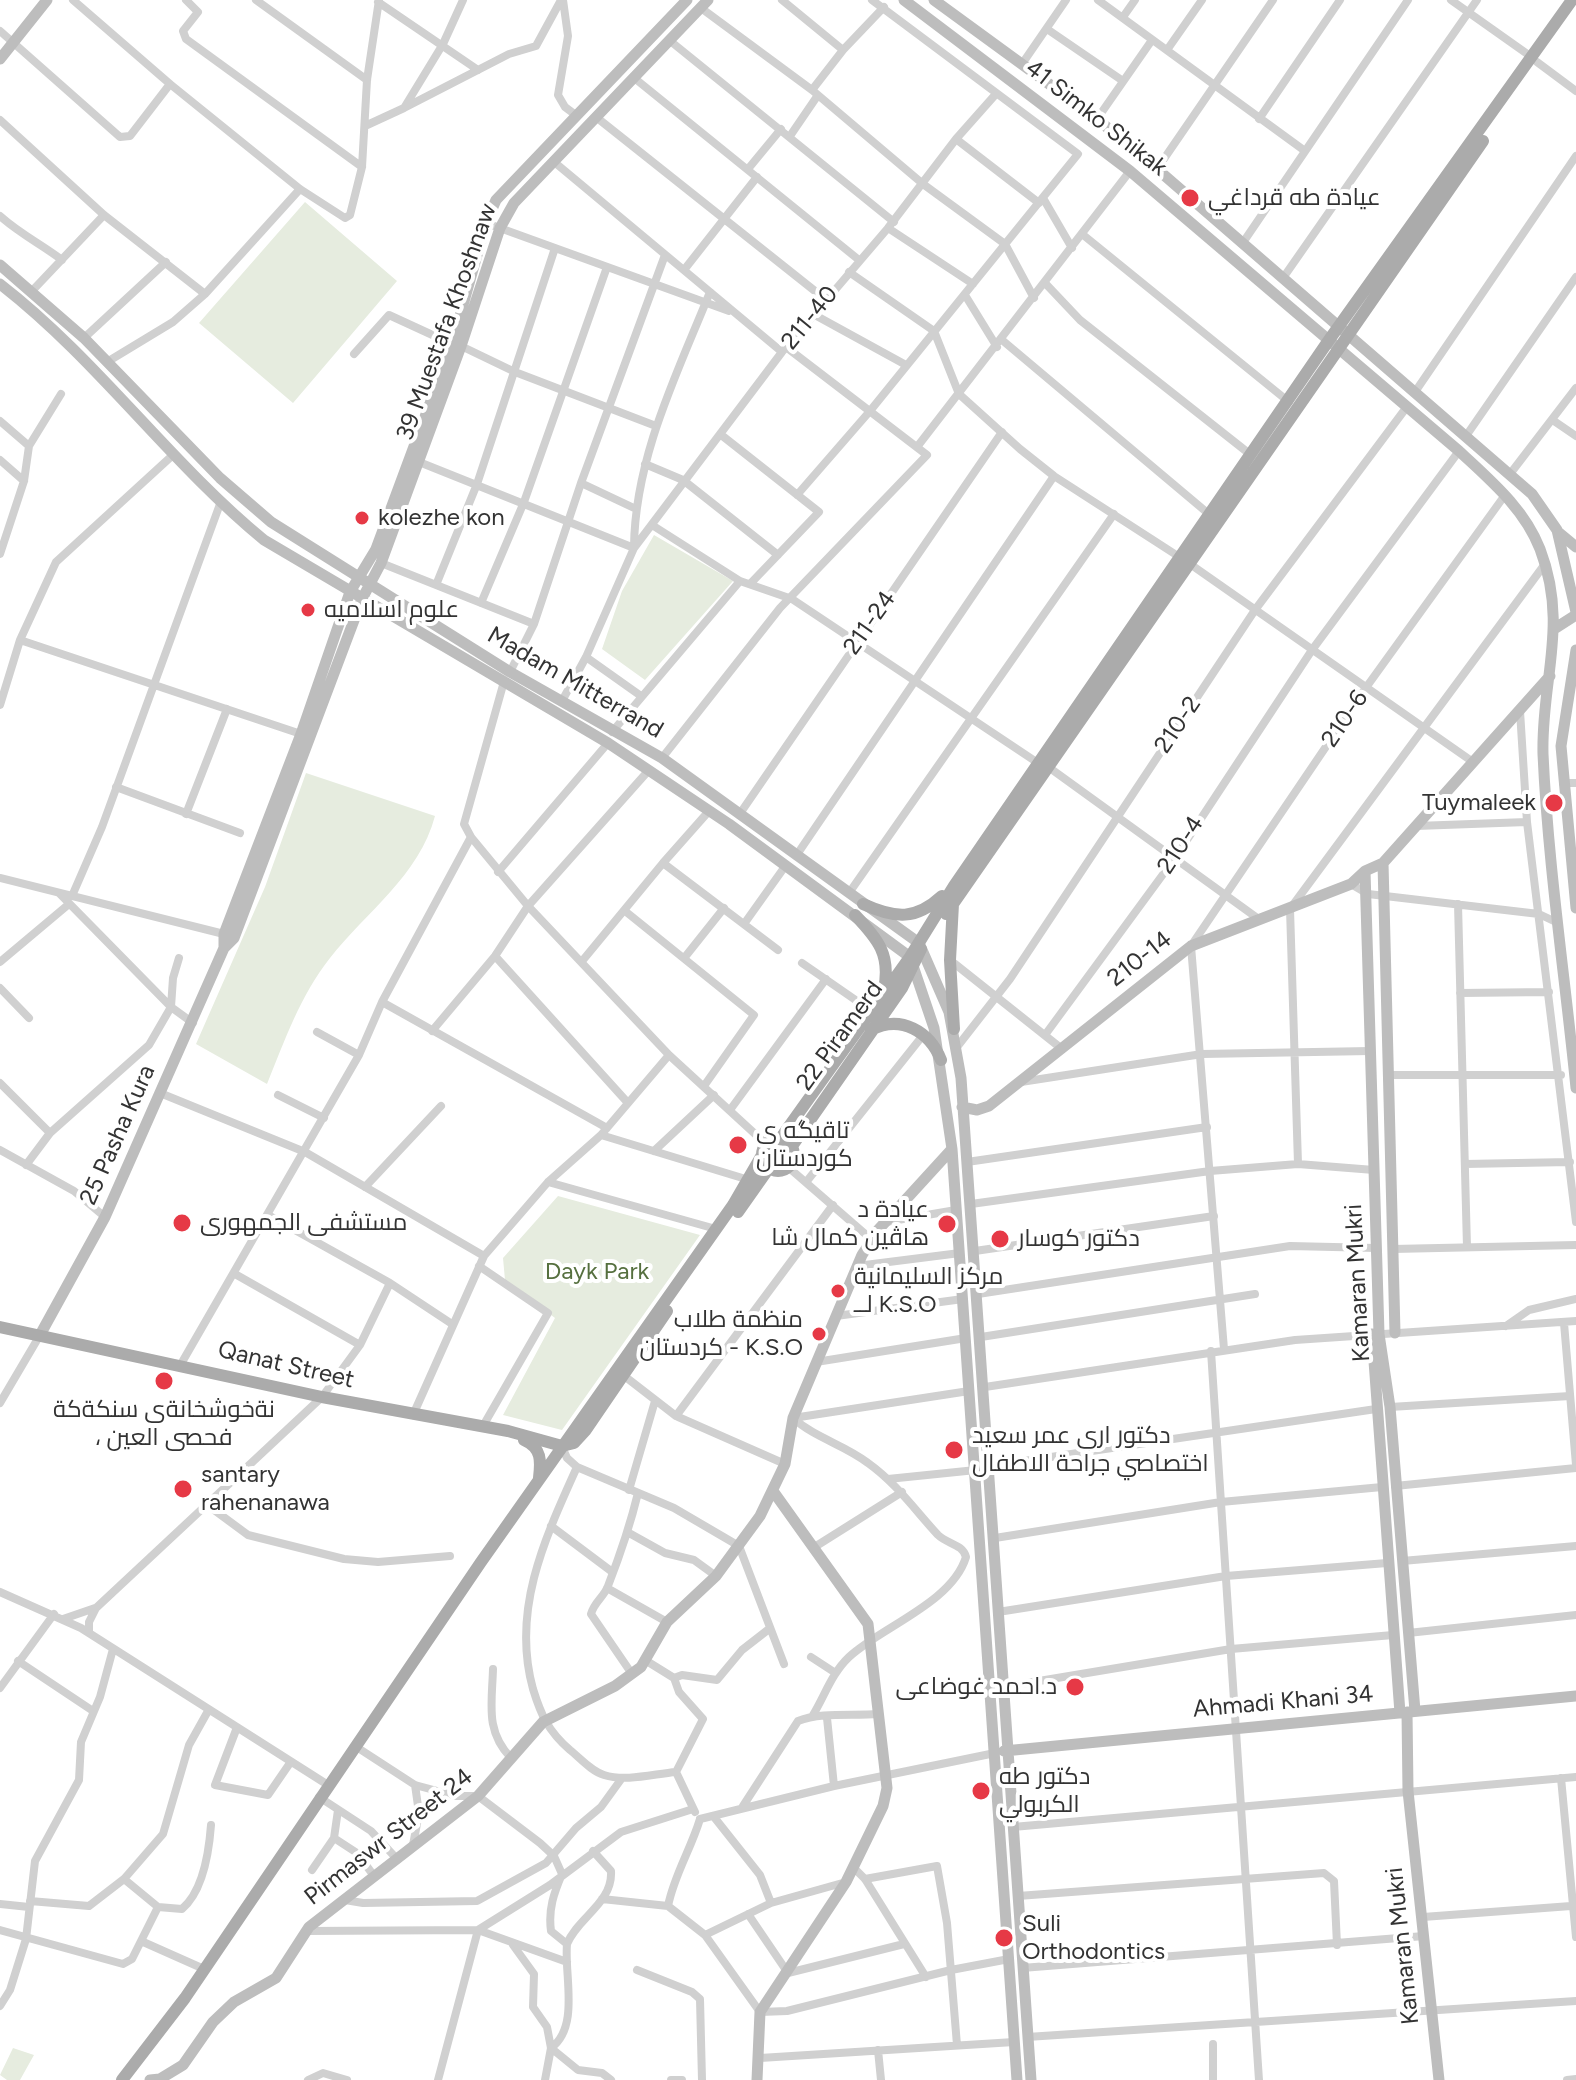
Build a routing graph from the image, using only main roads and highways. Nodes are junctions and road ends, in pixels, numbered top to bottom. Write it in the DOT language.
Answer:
graph roads {
  1 [pos="47,0"];
  2 [pos="687,0"];
  3 [pos="904,0"];
  4 [pos="934,0"];
  5 [pos="1572,0"];
  6 [pos="704,4"];
  7 [pos="1576,7"];
  8 [pos="0,59"];
  9 [pos="1535,60"];
  10 [pos="1055,89"];
  11 [pos="1042,104"];
  12 [pos="0,265"];
  13 [pos="0,284"];
  14 [pos="1346,330"];
  15 [pos="1334,344"];
  16 [pos="457,345"];
  17 [pos="1557,530"];
  18 [pos="1576,547"];
  19 [pos="1185,561"];
  20 [pos="365,581"];
  21 [pos="350,592"];
  22 [pos="362,599"];
  23 [pos="1576,614"];
  24 [pos="1554,629"];
  25 [pos="1576,650"];
  26 [pos="1552,674"];
  27 [pos="1572,688"];
  28 [pos="1571,710"];
  29 [pos="610,738"];
  30 [pos="1043,764"];
  31 [pos="1573,859"];
  32 [pos="791,860"];
  33 [pos="1383,863"];
  34 [pos="1365,871"];
  35 [pos="954,886"];
  36 [pos="953,904"];
  37 [pos="1576,908"];
  38 [pos="859,910"];
  39 [pos="224,948"];
  40 [pos="916,955"];
  41 [pos="884,990"];
  42 [pos="954,1029"];
  43 [pos="869,1032"];
  44 [pos="1370,1058"];
  45 [pos="941,1060"];
  46 [pos="1388,1070"];
  47 [pos="1576,1088"];
  48 [pos="962,1107"];
  49 [pos="780,1139"];
  50 [pos="792,1146"];
  51 [pos="764,1149"];
  52 [pos="952,1149"];
  53 [pos="769,1168"];
  54 [pos="0,1327"];
  55 [pos="1395,1333"];
  56 [pos="1375,1334"];
  57 [pos="40,1335"];
  58 [pos="508,1431"];
  59 [pos="562,1446"];
  60 [pos="539,1480"];
  61 [pos="773,1491"];
  62 [pos="1398,1516"];
  63 [pos="1384,1518"];
  64 [pos="1576,1696"];
  65 [pos="1407,1712"];
  66 [pos="1002,1752"];
  67 [pos="125,2077"];
  68 [pos="142,2080"];
  69 [pos="150,2080"];
  70 [pos="757,2080"];
  71 [pos="1017,2080"];
  72 [pos="1031,2080"];
  73 [pos="1439,2080"];
  1 -- 8 [label="main road"];
  2 -- 16 [label="main road, 39 Muestafa Khoshnaw"];
  3 -- 11 [label="main road, 41 Simko Shikak"];
  4 -- 10 [label="main road, 41 Simko Shikak"];
  5 -- 9 [label="main road"];
  6 -- 16 [label="main road, 39 Muestafa Khoshnaw"];
  7 -- 9 [label="main road"];
  9 -- 14 [label="main road"];
  10 -- 11 [label="main road"];
  10 -- 14 [label="main road, 41 Simko Shikak"];
  11 -- 15 [label="main road, 41 Simko Shikak"];
  12 -- 20 [label="main road, Madam Mitterrand"];
  13 -- 21 [label="main road, Madam Mitterrand"];
  14 -- 15 [label="main road"];
  14 -- 17 [label="main road, 41 Simko Shikak"];
  15 -- 19 [label="main road"];
  15 -- 19 [label="main road"];
  15 -- 24 [label="main road, 41 Simko Shikak"];
  16 -- 20 [label="main road, 39 Muestafa Khoshnaw"];
  16 -- 20 [label="main road, 39 Muestafa Khoshnaw"];
  17 -- 18 [label="main road"];
  17 -- 23 [label="main road"];
  19 -- 30 [label="main road"];
  20 -- 21 [label="main road, 25 Pasha Kura"];
  20 -- 22 [label="main road, 25 Pasha Kura"];
  20 -- 29 [label="main road, Madam Mitterrand"];
  21 -- 22 [label="main road, Madam Mitterrand"];
  21 -- 39 [label="main road, 25 Pasha Kura"];
  22 -- 29 [label="main road, Madam Mitterrand"];
  22 -- 39 [label="main road, 25 Pasha Kura"];
  23 -- 24 [label="main road"];
  24 -- 26 [label="main road, 41 Simko Shikak"];
  25 -- 27 [label="main road"];
  26 -- 33 [label="main road"];
  26 -- 47 [label="main road, 41 Simko Shikak"];
  27 -- 28 [label="main road"];
  28 -- 31 [label="main road"];
  29 -- 32 [label="main road, Madam Mitterrand"];
  29 -- 32 [label="main road, Madam Mitterrand"];
  30 -- 35 [label="main road"];
  30 -- 36 [label="main road"];
  31 -- 37 [label="main road"];
  32 -- 38 [label="main road, Madam Mitterrand"];
  32 -- 38 [label="main road, Madam Mitterrand"];
  33 -- 34 [label="main road"];
  33 -- 46 [label="main road, Kamaran Mukri"];
  34 -- 44 [label="main road, Kamaran Mukri"];
  34 -- 48 [label="main road, 210-14"];
  35 -- 38 [label="main road"];
  35 -- 40 [label="main road"];
  36 -- 40 [label="main road"];
  36 -- 42 [label="main road"];
  38 -- 40 [label="main road, Madam Mitterrand"];
  38 -- 41 [label="main road"];
  39 -- 57 [label="main road, 25 Pasha Kura"];
  40 -- 41 [label="main road"];
  40 -- 42 [label="main road"];
  40 -- 43 [label="main road, 22 Piramerd"];
  40 -- 45 [label="main road"];
  41 -- 49 [label="main road"];
  42 -- 48 [label="main road"];
  43 -- 45 [label="main road"];
  43 -- 50 [label="main road, 22 Piramerd"];
  44 -- 46 [label="main road"];
  44 -- 56 [label="main road, Kamaran Mukri"];
  45 -- 52 [label="main road"];
  46 -- 55 [label="main road, Kamaran Mukri"];
  48 -- 66 [label="main road"];
  49 -- 50 [label="main road"];
  49 -- 51 [label="main road"];
  50 -- 53 [label="main road"];
  51 -- 53 [label="main road"];
  51 -- 59 [label="main road"];
  52 -- 61 [label="main road, Pirmaswr Street 24"];
  52 -- 66 [label="main road"];
  53 -- 59 [label="main road"];
  54 -- 57 [label="main road, Qanat Street"];
  56 -- 62 [label="main road, Kamaran Mukri"];
  56 -- 63 [label="main road, Kamaran Mukri"];
  57 -- 58 [label="main road, Qanat Street"];
  58 -- 59 [label="main road, Qanat Street"];
  58 -- 60 [label="main road"];
  59 -- 60 [label="main road"];
  60 -- 67 [label="main road"];
  61 -- 69 [label="main road, Pirmaswr Street 24"];
  61 -- 70 [label="main road"];
  62 -- 63 [label="main road"];
  62 -- 65 [label="main road, Kamaran Mukri"];
  63 -- 65 [label="main road, Kamaran Mukri"];
  64 -- 65 [label="main road, Ahmadi Khani 34"];
  65 -- 66 [label="main road, Ahmadi Khani 34"];
  65 -- 73 [label="main road, Kamaran Mukri"];
  66 -- 71 [label="main road"];
  66 -- 72 [label="main road"];
  67 -- 68 [label="main road"];
}
